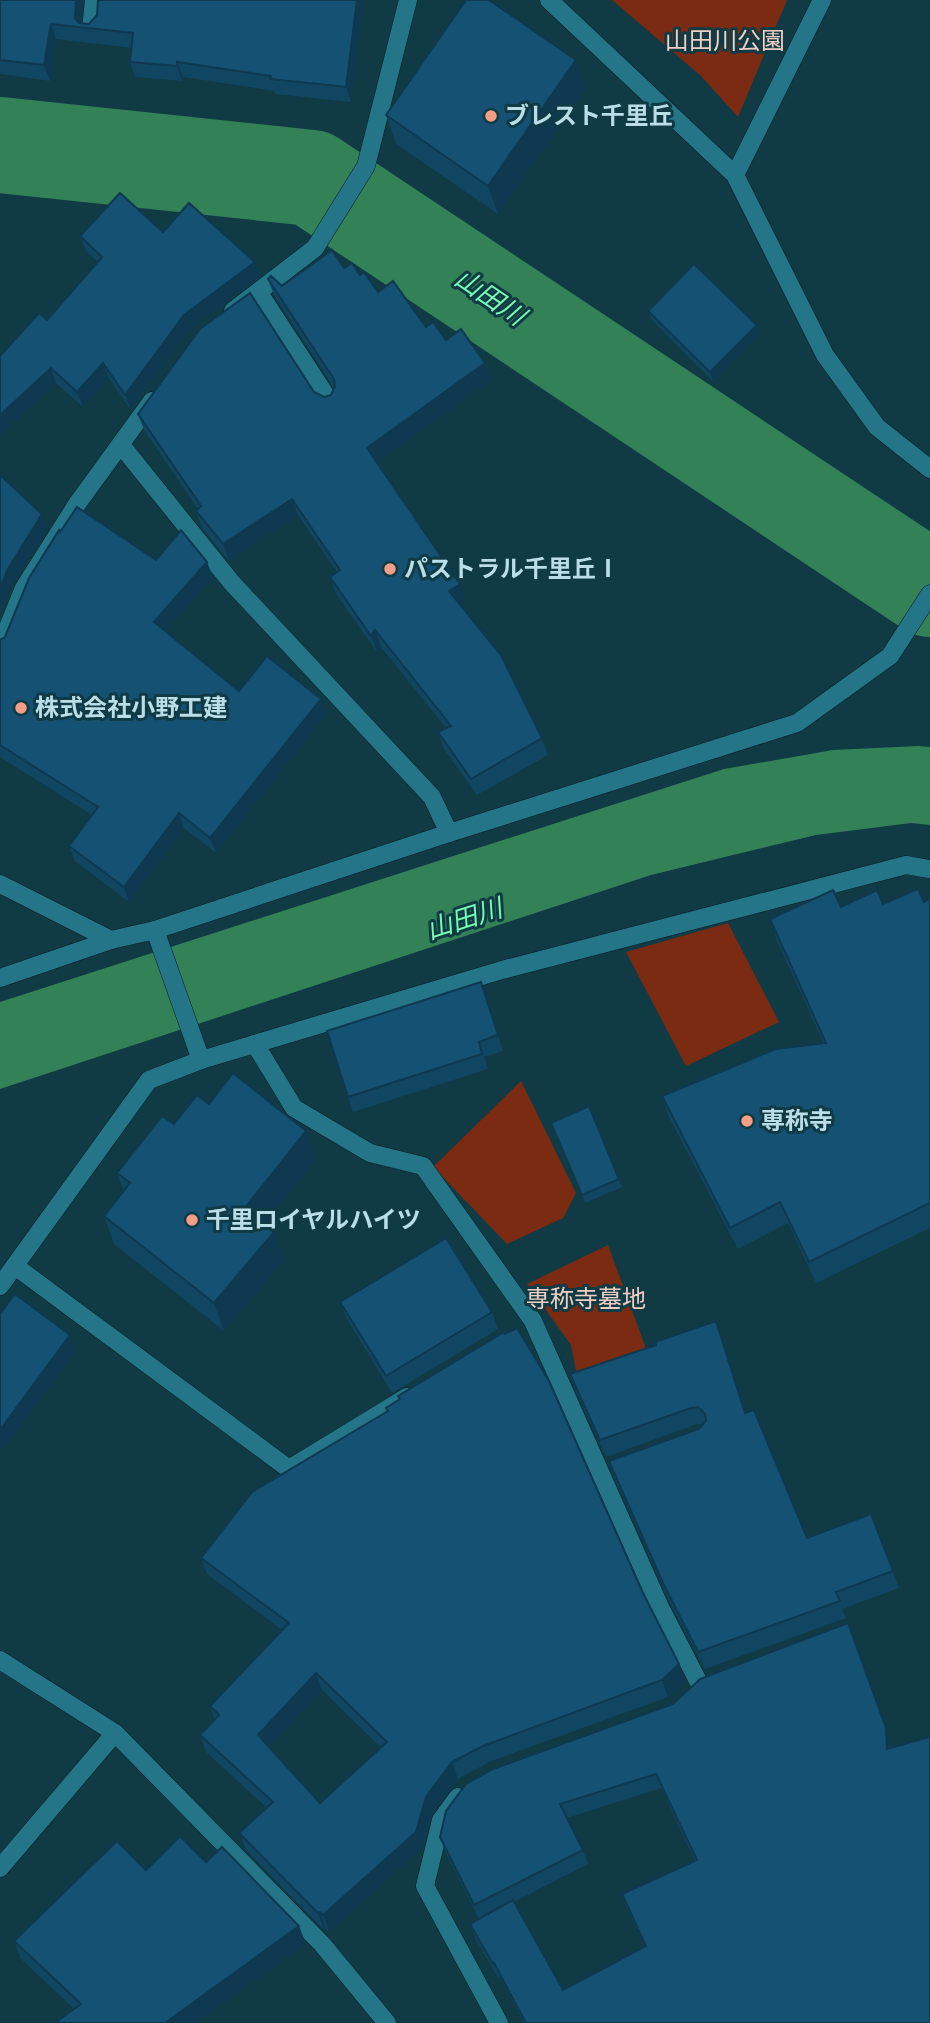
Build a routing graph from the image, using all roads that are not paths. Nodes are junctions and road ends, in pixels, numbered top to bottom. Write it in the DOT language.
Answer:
graph roads {
  1 [pos="94,0"];
  2 [pos="408,0"];
  3 [pos="549,0"];
  4 [pos="822,0"];
  5 [pos="91,29"];
  6 [pos="735,175"];
  7 [pos="259,293"];
  8 [pos="218,322"];
  9 [pos="160,391"];
  10 [pos="330,402"];
  11 [pos="121,445"];
  12 [pos="930,469"];
  13 [pos="930,594"];
  14 [pos="0,647"];
  15 [pos="449,833"];
  16 [pos="930,869"];
  17 [pos="0,884"];
  18 [pos="155,930"];
  19 [pos="111,940"];
  20 [pos="0,978"];
  21 [pos="255,1044"];
  22 [pos="201,1060"];
  23 [pos="15,1266"];
  24 [pos="0,1286"];
  25 [pos="417,1391"];
  26 [pos="0,1660"];
  27 [pos="682,1699"];
  28 [pos="115,1733"];
  29 [pos="474,1784"];
  30 [pos="0,1868"];
  31 [pos="387,2023"];
  32 [pos="499,2023"];
  1 -- 5 [label="street"];
  2 -- 7 [label="street"];
  3 -- 6 [label="street"];
  4 -- 6 [label="street"];
  6 -- 12 [label="street"];
  7 -- 8 [label="street"];
  7 -- 10 [label="street"];
  9 -- 11 [label="street"];
  11 -- 14 [label="street"];
  11 -- 15 [label="street"];
  13 -- 15 [label="street"];
  15 -- 18 [label="street"];
  16 -- 21 [label="street"];
  17 -- 19 [label="street"];
  18 -- 19 [label="street"];
  18 -- 22 [label="street"];
  19 -- 20 [label="street"];
  21 -- 22 [label="street"];
  21 -- 27 [label="street"];
  22 -- 23 [label="street"];
  23 -- 24 [label="street"];
  23 -- 25 [label="street"];
  26 -- 28 [label="street"];
  28 -- 30 [label="street"];
  28 -- 31 [label="street"];
  29 -- 32 [label="street"];
}
